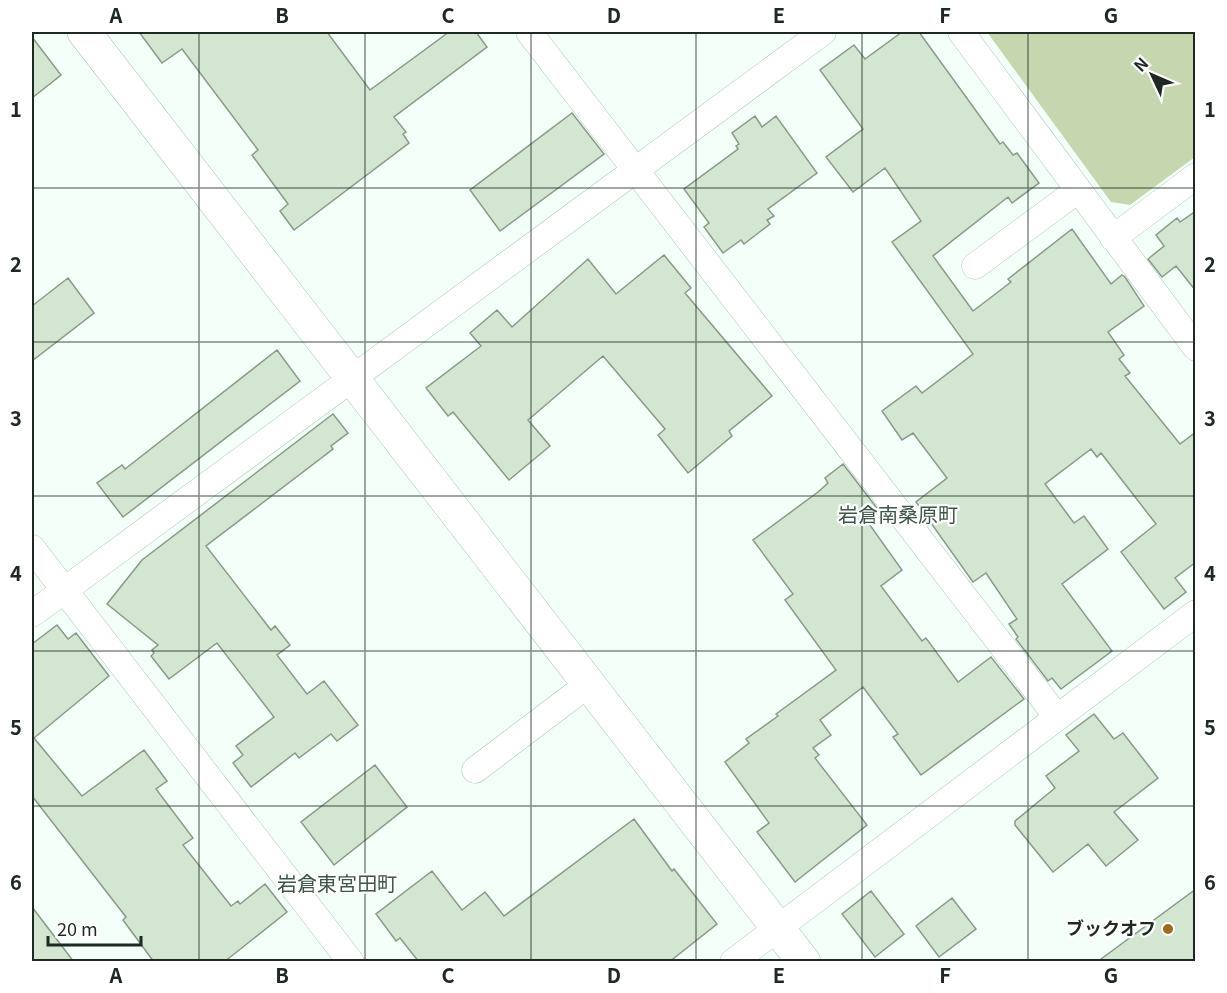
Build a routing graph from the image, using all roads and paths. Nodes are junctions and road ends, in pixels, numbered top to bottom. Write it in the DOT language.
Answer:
graph roads {
  1 [pos="84,32"];
  2 [pos="529,32"];
  3 [pos="823,32"];
  4 [pos="961,32"];
  5 [pos="635,170"];
  6 [pos="1196,176"];
  7 [pos="1078,190"];
  8 [pos="1113,238"];
  9 [pos="975,266"];
  10 [pos="1196,348"];
  11 [pos="353,378"];
  12 [pos="32,548"];
  13 [pos="64,590"];
  14 [pos="1196,613"];
  15 [pos="32,614"];
  16 [pos="590,683"];
  17 [pos="1057,717"];
  18 [pos="475,770"];
  19 [pos="779,927"];
  20 [pos="351,962"];
  21 [pos="733,962"];
  22 [pos="804,962"];
  1 -- 11 [label="street"];
  2 -- 5 [label="street"];
  3 -- 5 [label="street"];
  4 -- 7 [label="street"];
  5 -- 11 [label="street"];
  5 -- 17 [label="street"];
  6 -- 8 [label="street"];
  7 -- 8 [label="street"];
  7 -- 9 [label="street"];
  8 -- 10 [label="street"];
  11 -- 13 [label="street"];
  11 -- 16 [label="street"];
  12 -- 13 [label="street"];
  13 -- 15 [label="street"];
  13 -- 20 [label="street"];
  14 -- 17 [label="street"];
  16 -- 18 [label="street"];
  16 -- 19 [label="street"];
  17 -- 19 [label="street"];
  19 -- 21 [label="street"];
  19 -- 22 [label="street"];
}
